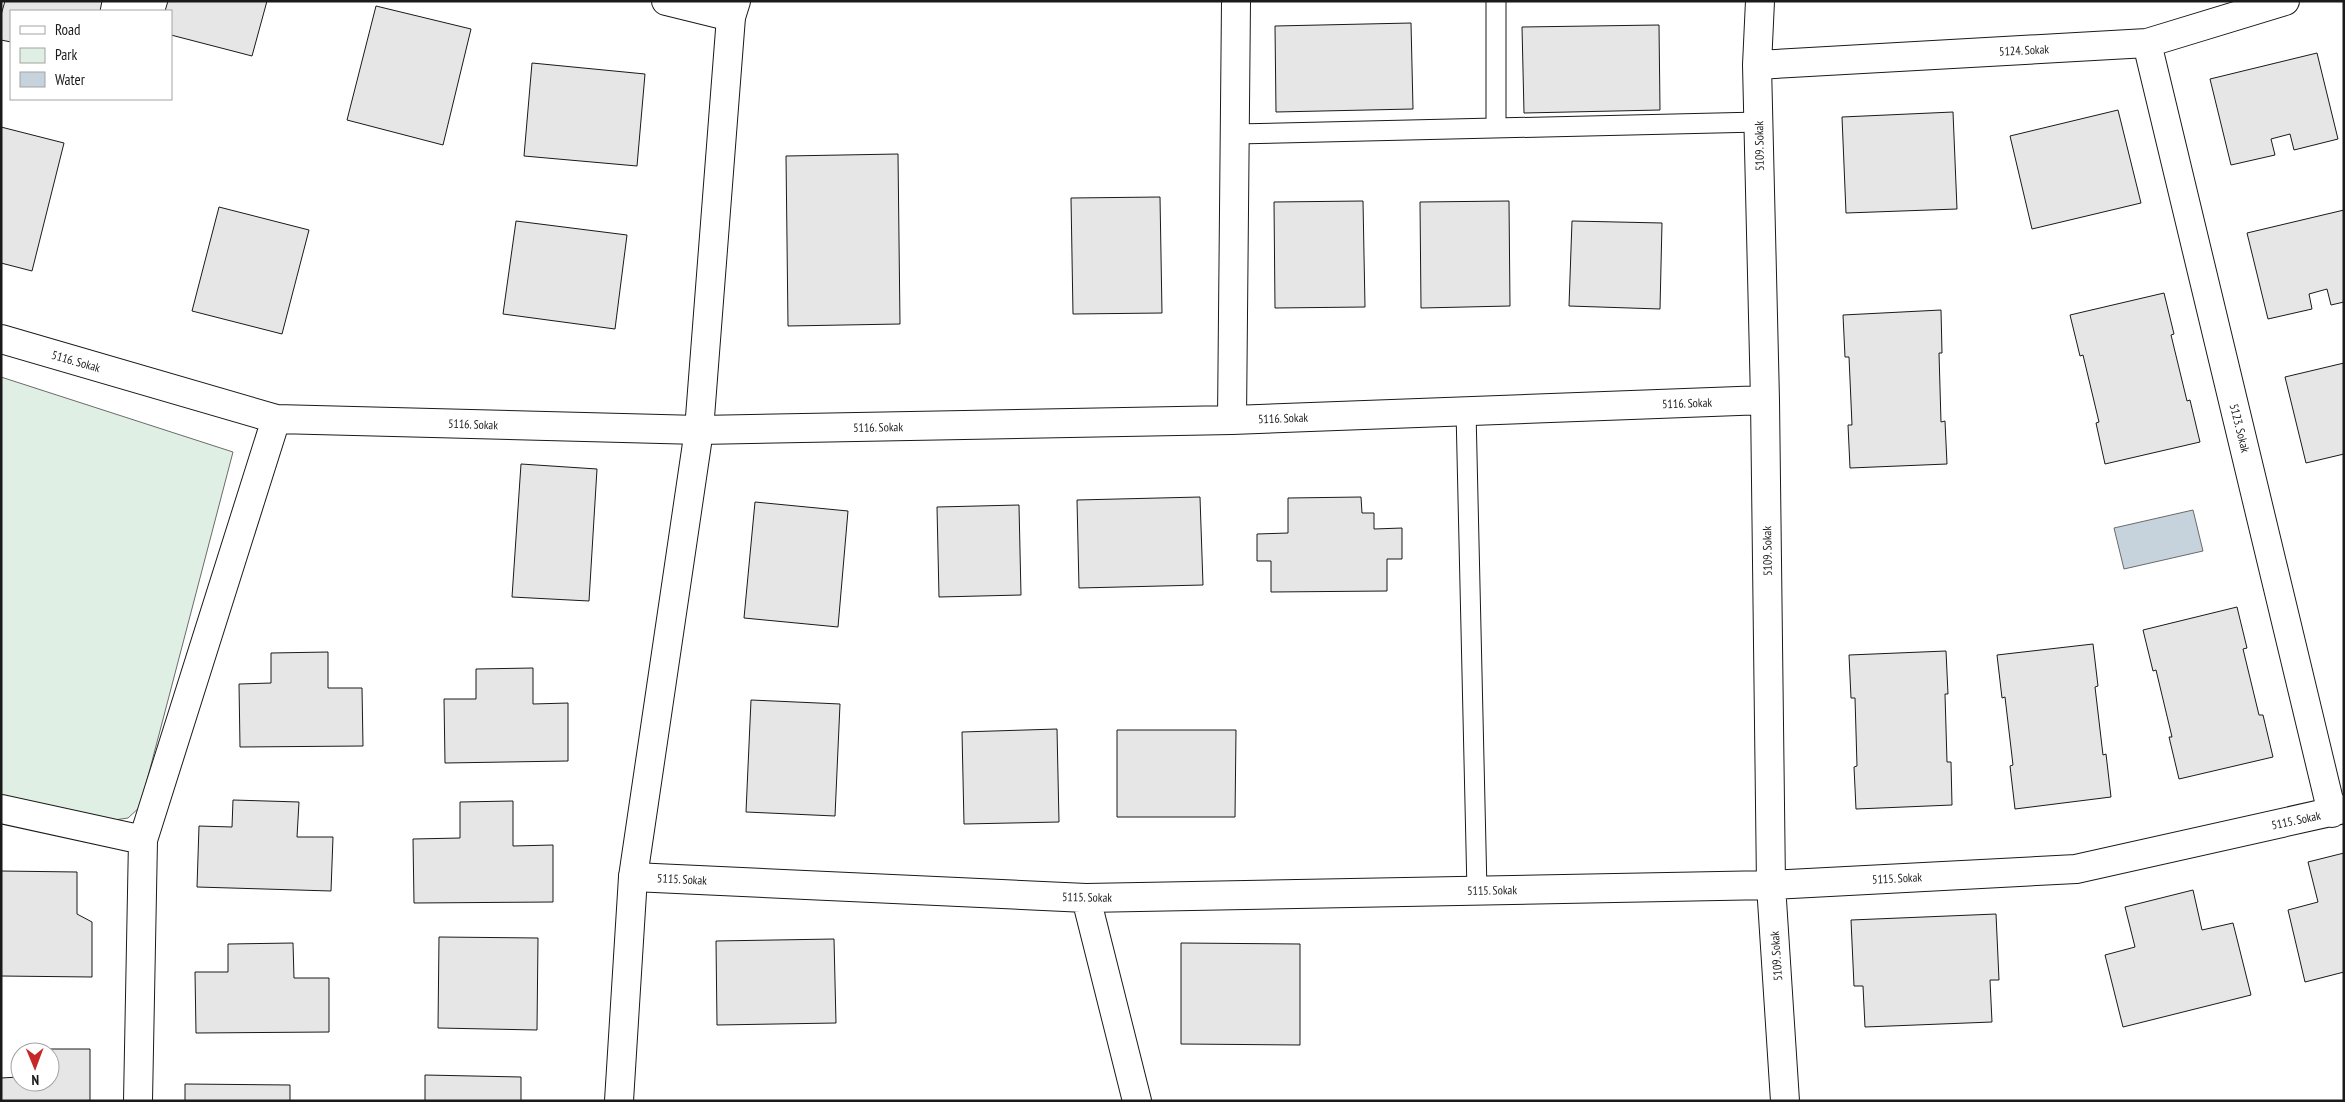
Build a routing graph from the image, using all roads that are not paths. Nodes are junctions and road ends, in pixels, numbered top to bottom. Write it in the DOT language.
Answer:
graph roads {
  1 [pos="666,1"];
  2 [pos="1236,1"];
  3 [pos="1496,1"];
  4 [pos="1760,1"];
  5 [pos="2286,1"];
  6 [pos="733,9"];
  7 [pos="2147,43"];
  8 [pos="1757,64"];
  9 [pos="1759,122"];
  10 [pos="1496,128"];
  11 [pos="1235,134"];
  12 [pos="1,339"];
  13 [pos="1765,400"];
  14 [pos="1466,411"];
  15 [pos="276,419"];
  16 [pos="1232,420"];
  17 [pos="699,430"];
  18 [pos="1,809"];
  19 [pos="2338,811"];
  20 [pos="143,840"];
  21 [pos="633,877"];
  22 [pos="1771,885"];
  23 [pos="1478,891"];
  24 [pos="1086,898"];
  25 [pos="138,1101"];
  26 [pos="619,1101"];
  27 [pos="1137,1101"];
  28 [pos="1785,1101"];
  1 -- 6 [label="street"];
  2 -- 11 [label="street"];
  3 -- 10 [label="lane"];
  4 -- 8 [label="street, 5109. Sokak"];
  5 -- 7 [label="street, 5124. Sokak"];
  6 -- 17 [label="street"];
  7 -- 8 [label="street, 5124. Sokak"];
  7 -- 19 [label="street, 5123. Sokak"];
  8 -- 9 [label="street, 5109. Sokak"];
  9 -- 10 [label="lane"];
  9 -- 13 [label="street, 5109. Sokak"];
  10 -- 11 [label="lane"];
  11 -- 16 [label="street"];
  12 -- 15 [label="street, 5116. Sokak"];
  13 -- 14 [label="street, 5116. Sokak"];
  13 -- 22 [label="street, 5109. Sokak"];
  14 -- 16 [label="street, 5116. Sokak"];
  14 -- 23 [label="lane"];
  15 -- 17 [label="street, 5116. Sokak"];
  15 -- 20 [label="street"];
  16 -- 17 [label="street, 5116. Sokak"];
  17 -- 21 [label="street"];
  18 -- 20 [label="street"];
  19 -- 22 [label="street, 5115. Sokak"];
  20 -- 25 [label="street"];
  21 -- 24 [label="street, 5115. Sokak"];
  21 -- 26 [label="street"];
  22 -- 23 [label="street, 5115. Sokak"];
  22 -- 28 [label="street, 5109. Sokak"];
  23 -- 24 [label="street, 5115. Sokak"];
  24 -- 27 [label="street"];
}
